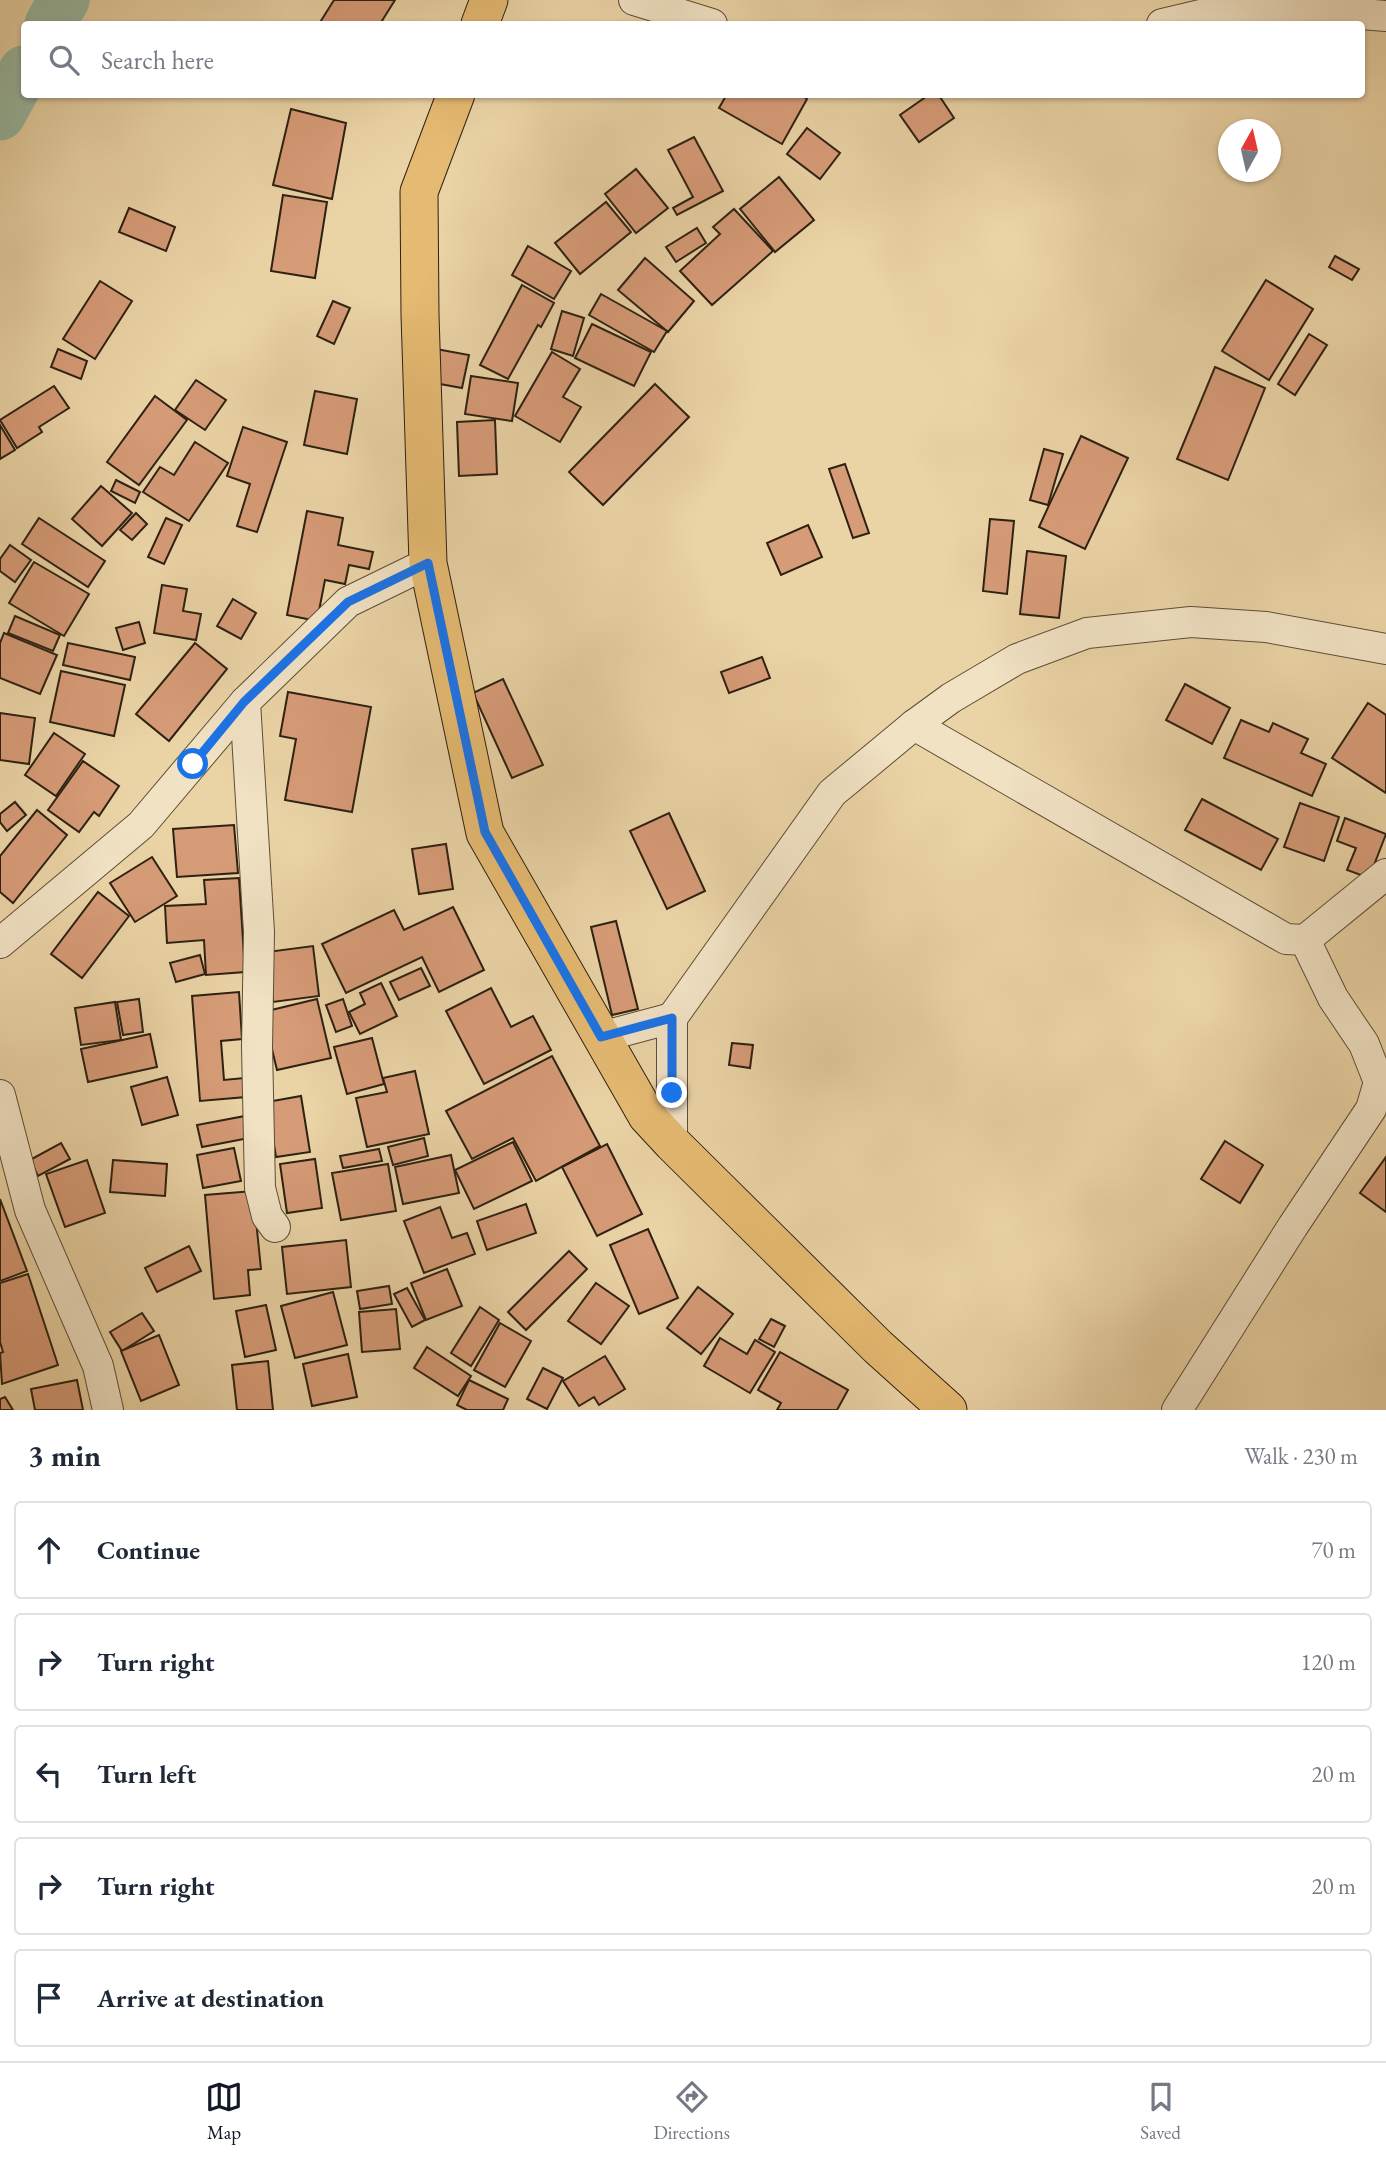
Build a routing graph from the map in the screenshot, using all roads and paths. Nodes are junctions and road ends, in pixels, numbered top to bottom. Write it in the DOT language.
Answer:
graph roads {
  1 [pos="489,0"];
  2 [pos="634,0"];
  3 [pos="1386,16"];
  4 [pos="482,21"];
  5 [pos="702,21"];
  6 [pos="1175,21"];
  7 [pos="454,98"];
  8 [pos="428,563"];
  9 [pos="1386,649"];
  10 [pos="244,702"];
  11 [pos="914,724"];
  12 [pos="1386,874"];
  13 [pos="1305,940"];
  14 [pos="0,943"];
  15 [pos="672,1018"];
  16 [pos="601,1037"];
  17 [pos="0,1095"];
  18 [pos="672,1143"];
  19 [pos="275,1227"];
  20 [pos="108,1410"];
  21 [pos="948,1410"];
  22 [pos="1177,1410"];
  1 -- 4 [label="main road"];
  2 -- 5 [label="street"];
  3 -- 6 [label="street"];
  7 -- 8 [label="main road"];
  8 -- 10 [label="street"];
  8 -- 16 [label="main road"];
  9 -- 11 [label="street"];
  10 -- 14 [label="street"];
  10 -- 19 [label="street"];
  11 -- 13 [label="street"];
  11 -- 15 [label="street"];
  12 -- 13 [label="street"];
  13 -- 22 [label="street"];
  15 -- 16 [label="street"];
  15 -- 18 [label="street"];
  16 -- 18 [label="main road"];
  17 -- 20 [label="street"];
  18 -- 21 [label="main road"];
}
